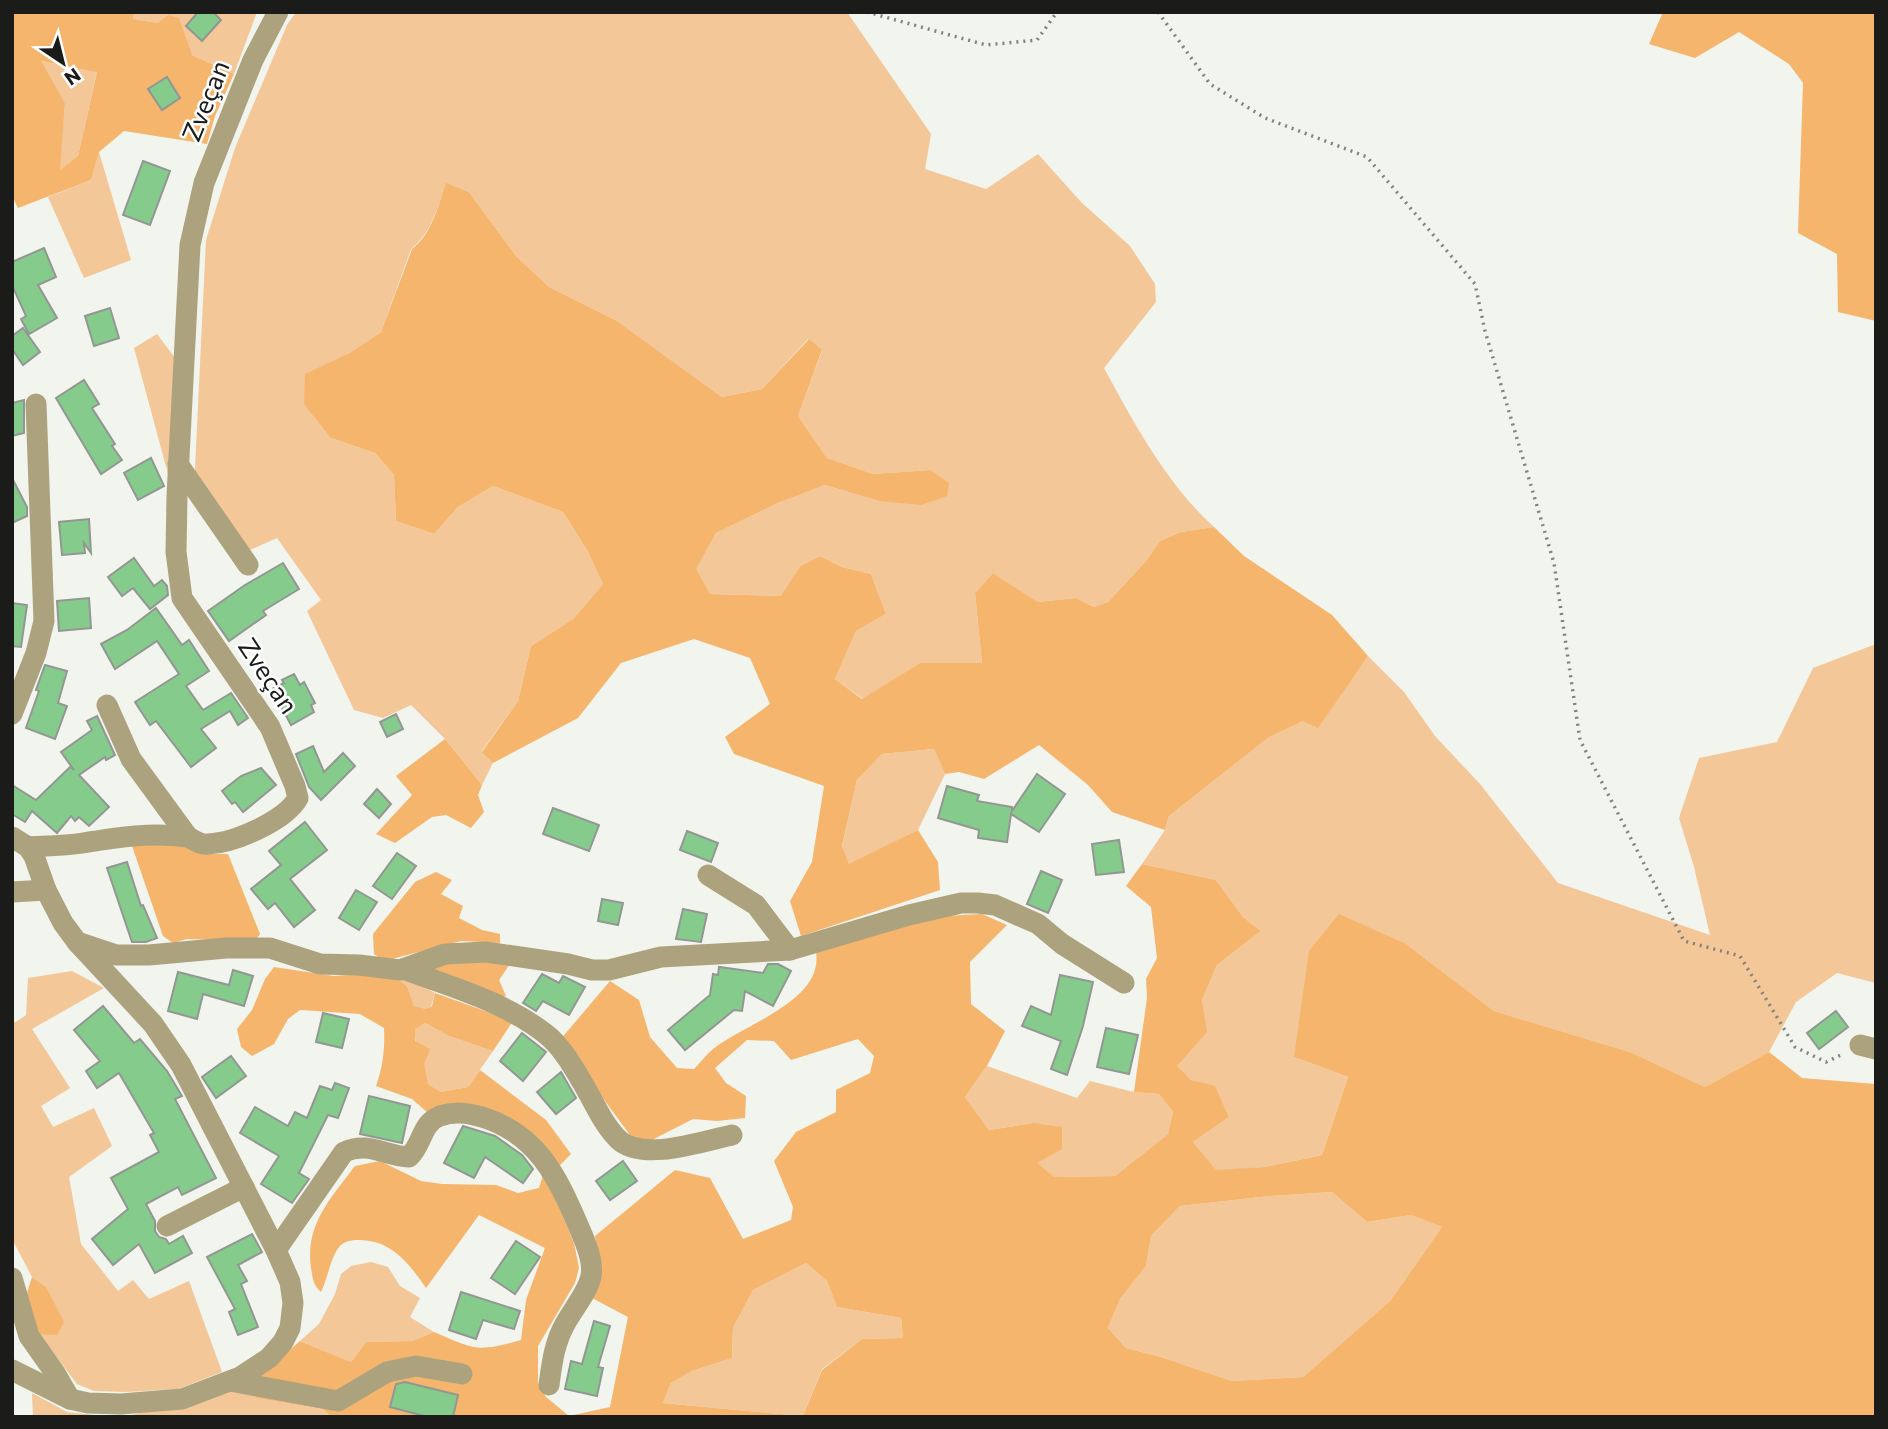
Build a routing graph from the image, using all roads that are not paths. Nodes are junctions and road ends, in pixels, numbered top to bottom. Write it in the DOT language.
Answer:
graph roads {
  1 [pos="278,12"];
  2 [pos="36,404"];
  3 [pos="178,464"];
  4 [pos="247,565"];
  5 [pos="107,705"];
  6 [pos="12,714"];
  7 [pos="188,836"];
  8 [pos="20,842"];
  9 [pos="708,875"];
  10 [pos="46,890"];
  11 [pos="12,892"];
  12 [pos="77,942"];
  13 [pos="790,950"];
  14 [pos="403,968"];
  15 [pos="1124,983"];
  16 [pos="732,1135"];
  17 [pos="244,1187"];
  18 [pos="167,1226"];
  19 [pos="276,1250"];
  20 [pos="12,1278"];
  21 [pos="12,1370"];
  22 [pos="462,1374"];
  23 [pos="230,1381"];
  24 [pos="549,1385"];
  25 [pos="70,1399"];
  1 -- 3 [label="street, Zveçan"];
  2 -- 6 [label="street"];
  3 -- 4 [label="street"];
  3 -- 7 [label="street, Zveçan"];
  5 -- 7 [label="street"];
  7 -- 8 [label="street, Zveçan"];
  8 -- 10 [label="street"];
  9 -- 13 [label="street"];
  10 -- 11 [label="street"];
  10 -- 12 [label="street"];
  12 -- 14 [label="street"];
  12 -- 17 [label="street"];
  13 -- 14 [label="street"];
  13 -- 15 [label="street"];
  14 -- 16 [label="street"];
  17 -- 18 [label="street"];
  17 -- 19 [label="street"];
  19 -- 23 [label="street"];
  19 -- 24 [label="street"];
  20 -- 25 [label="street"];
  21 -- 25 [label="street"];
  22 -- 23 [label="street"];
  23 -- 25 [label="street"];
}
